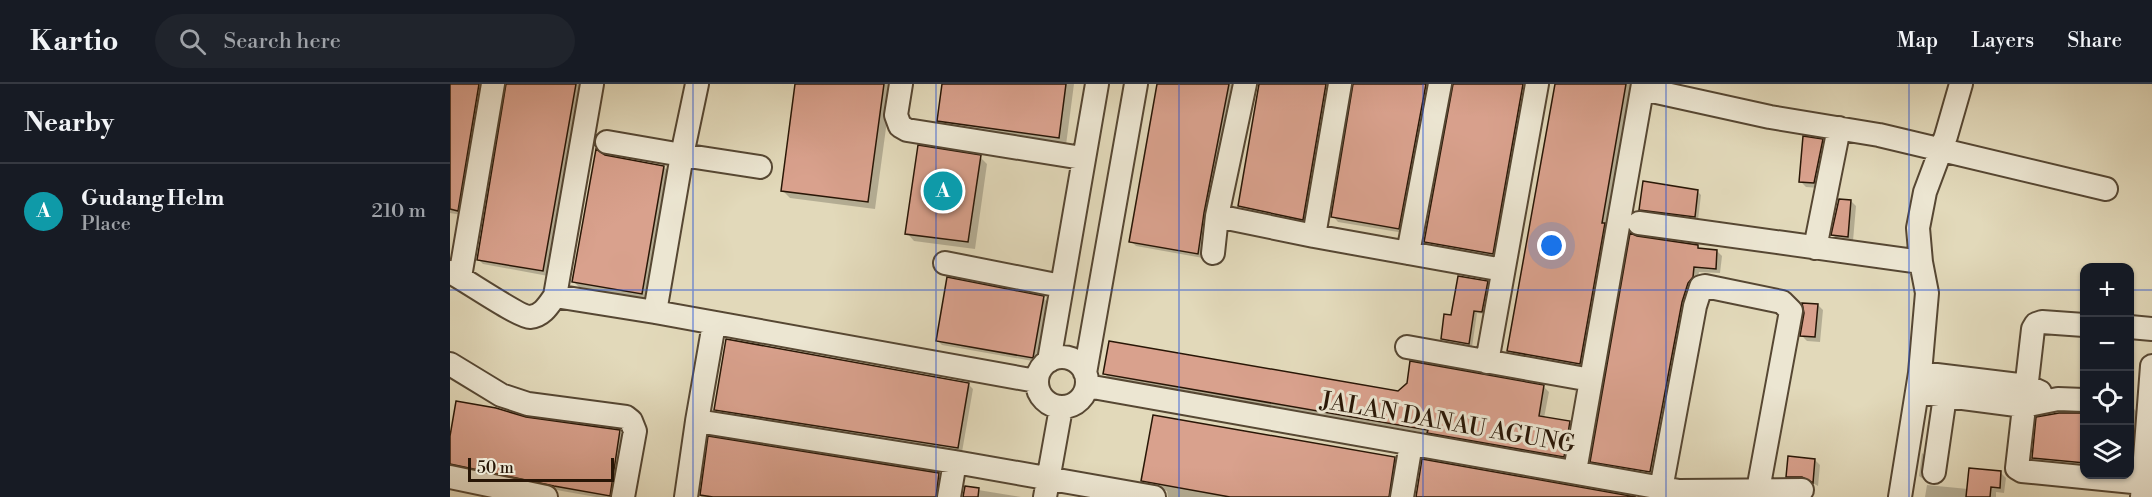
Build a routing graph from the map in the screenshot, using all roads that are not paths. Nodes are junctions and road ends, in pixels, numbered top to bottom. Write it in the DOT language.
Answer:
graph roads {
  1 [pos="494,84"];
  2 [pos="592,84"];
  3 [pos="697,84"];
  4 [pos="901,84"];
  5 [pos="1097,84"];
  6 [pos="1136,84"];
  7 [pos="1245,84"];
  8 [pos="1340,84"];
  9 [pos="1440,84"];
  10 [pos="1537,84"];
  11 [pos="1961,84"];
  12 [pos="1643,86"];
  13 [pos="1839,128"];
  14 [pos="607,142"];
  15 [pos="1941,148"];
  16 [pos="682,155"];
  17 [pos="1083,158"];
  18 [pos="760,167"];
  19 [pos="2106,189"];
  20 [pos="1217,216"];
  21 [pos="1639,223"];
  22 [pos="1314,236"];
  23 [pos="1815,248"];
  24 [pos="1213,253"];
  25 [pos="1408,253"];
  26 [pos="1921,262"];
  27 [pos="945,263"];
  28 [pos="1503,270"];
  29 [pos="455,274"];
  30 [pos="1060,286"];
  31 [pos="555,296"];
  32 [pos="655,312"];
  33 [pos="714,324"];
  34 [pos="2080,325"];
  35 [pos="2134,327"];
  36 [pos="2152,329"];
  37 [pos="1407,347"];
  38 [pos="1049,361"];
  39 [pos="1487,362"];
  40 [pos="450,363"];
  41 [pos="2152,366"];
  42 [pos="1086,380"];
  43 [pos="1591,380"];
  44 [pos="1036,381"];
  45 [pos="1918,383"];
  46 [pos="1945,396"];
  47 [pos="2025,396"];
  48 [pos="2080,400"];
  49 [pos="2140,403"];
  50 [pos="1061,408"];
  51 [pos="697,421"];
  52 [pos="1411,444"];
  53 [pos="955,462"];
  54 [pos="1575,471"];
  55 [pos="1934,472"];
  56 [pos="451,484"];
  57 [pos="1046,488"];
  58 [pos="1758,490"];
  59 [pos="1802,490"];
  60 [pos="2143,490"];
  61 [pos="1672,492"];
  62 [pos="1141,496"];
  63 [pos="546,497"];
  64 [pos="623,497"];
  65 [pos="686,497"];
  66 [pos="949,497"];
  67 [pos="1402,497"];
  68 [pos="1900,497"];
  1 -- 29 [label="street"];
  2 -- 31 [label="street"];
  3 -- 16 [label="street"];
  4 -- 17 [label="street"];
  5 -- 17 [label="street"];
  6 -- 42 [label="street"];
  7 -- 20 [label="street"];
  8 -- 22 [label="street"];
  9 -- 25 [label="street"];
  10 -- 28 [label="street"];
  11 -- 15 [label="street"];
  12 -- 13 [label="street"];
  12 -- 43 [label="street"];
  13 -- 15 [label="street"];
  13 -- 23 [label="street"];
  14 -- 16 [label="street"];
  15 -- 19 [label="street"];
  15 -- 26 [label="street"];
  16 -- 18 [label="street"];
  16 -- 32 [label="street"];
  17 -- 30 [label="street"];
  20 -- 22 [label="street"];
  20 -- 24 [label="street"];
  21 -- 23 [label="street"];
  22 -- 25 [label="street"];
  23 -- 26 [label="street"];
  25 -- 28 [label="street"];
  26 -- 45 [label="street"];
  27 -- 30 [label="street"];
  28 -- 39 [label="street"];
  29 -- 31 [label="street"];
  30 -- 38 [label="street"];
  31 -- 32 [label="street"];
  32 -- 33 [label="street"];
  33 -- 44 [label="street"];
  33 -- 51 [label="street"];
  34 -- 47 [label="street"];
  35 -- 36 [label="street"];
  37 -- 39 [label="street"];
  38 -- 42 [label="street"];
  38 -- 44 [label="street"];
  39 -- 43 [label="street"];
  40 -- 64 [label="street"];
  41 -- 49 [label="street"];
  42 -- 50 [label="street"];
  42 -- 52 [label="street, JALAN DANAU AGUNG"];
  43 -- 54 [label="street"];
  44 -- 50 [label="street"];
  45 -- 46 [label="street"];
  45 -- 47 [label="street"];
  45 -- 68 [label="street"];
  46 -- 47 [label="street"];
  46 -- 55 [label="street"];
  47 -- 48 [label="street"];
  47 -- 60 [label="street"];
  49 -- 60 [label="street"];
  50 -- 57 [label="street"];
  51 -- 53 [label="street"];
  51 -- 65 [label="street"];
  52 -- 54 [label="street, JALAN DANAU AGUNG"];
  52 -- 67 [label="street"];
  53 -- 57 [label="street"];
  53 -- 66 [label="street"];
  54 -- 61 [label="street, JALAN DANAU AGUNG"];
  56 -- 63 [label="street"];
  57 -- 62 [label="street"];
  58 -- 59 [label="street, JALAN DANAU AGUNG"];
  58 -- 61 [label="street, JALAN DANAU AGUNG"];
  58 -- 61 [label="street"];
}
